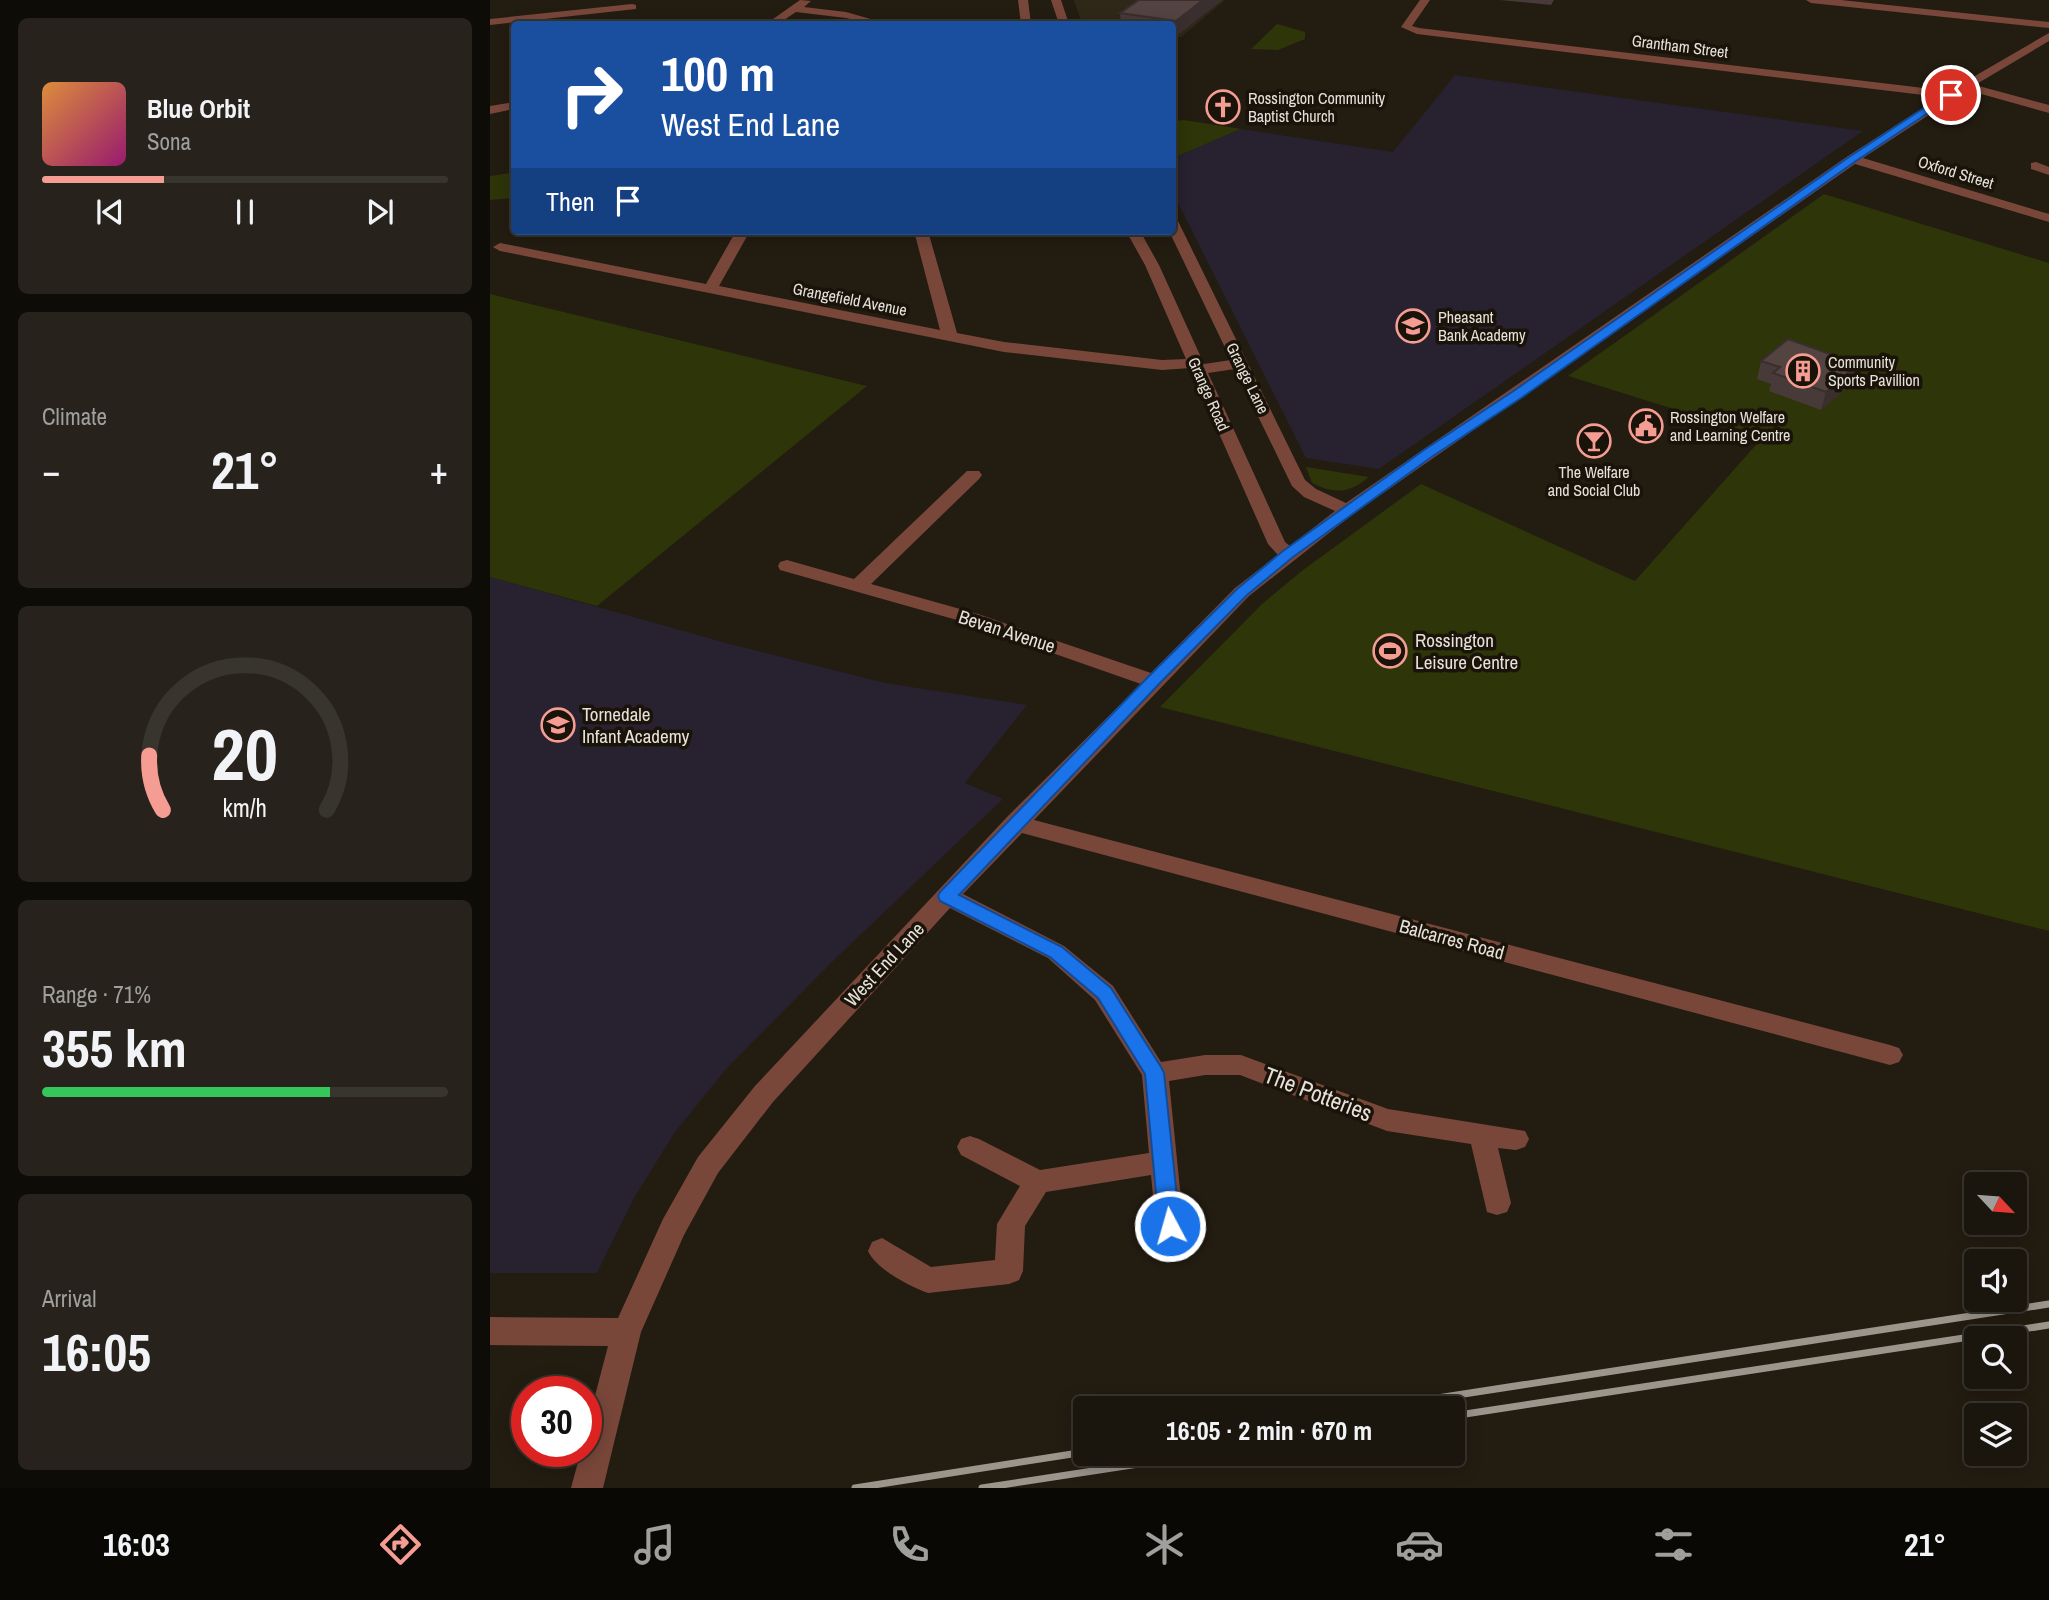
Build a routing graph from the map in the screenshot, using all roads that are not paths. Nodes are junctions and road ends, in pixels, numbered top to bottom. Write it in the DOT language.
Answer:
graph roads {
  1 [pos="808,0"];
  2 [pos="1023,0"];
  3 [pos="1056,0"];
  4 [pos="1425,0"];
  5 [pos="1811,0"];
  6 [pos="1921,6"];
  7 [pos="632,7"];
  8 [pos="795,9"];
  9 [pos="776,21"];
  10 [pos="869,21"];
  11 [pos="1026,21"];
  12 [pos="1062,21"];
  13 [pos="490,22"];
  14 [pos="2049,25"];
  15 [pos="2049,36"];
  16 [pos="1957,91"];
  17 [pos="511,106"];
  18 [pos="2049,109"];
  19 [pos="490,110"];
  20 [pos="1853,159"];
  21 [pos="2049,218"];
  22 [pos="1176,230"];
  23 [pos="741,235"];
  24 [pos="922,235"];
  25 [pos="1135,235"];
  26 [pos="500,247"];
  27 [pos="711,288"];
  28 [pos="950,337"];
  29 [pos="1241,363"];
  30 [pos="1197,367"];
  31 [pos="973,475"];
  32 [pos="1347,510"];
  33 [pos="1288,554"];
  34 [pos="786,566"];
  35 [pos="858,586"];
  36 [pos="1153,681"];
  37 [pos="1015,823"];
  38 [pos="947,896"];
  39 [pos="1889,1055"];
  40 [pos="1154,1073"];
  41 [pos="1482,1134"];
  42 [pos="1516,1139"];
  43 [pos="970,1147"];
  44 [pos="1163,1162"];
  45 [pos="1038,1182"];
  46 [pos="1497,1203"];
  47 [pos="1172,1248"];
  48 [pos="882,1251"];
  49 [pos="490,1331"];
  50 [pos="626,1332"];
  51 [pos="587,1488"];
  1 -- 8 [label="street"];
  2 -- 11 [label="street"];
  3 -- 12 [label="street"];
  4 -- 16 [label="street, Grantham Street"];
  5 -- 6 [label="street"];
  6 -- 14 [label="street"];
  7 -- 13 [label="street"];
  8 -- 9 [label="street"];
  8 -- 10 [label="street"];
  15 -- 16 [label="street, West End Lane"];
  16 -- 18 [label="street, Grantham Street"];
  16 -- 20 [label="street, West End Lane"];
  17 -- 19 [label="street"];
  20 -- 21 [label="street, Oxford Street"];
  20 -- 32 [label="street, West End Lane"];
  22 -- 29 [label="street, Grange Lane"];
  23 -- 27 [label="street"];
  24 -- 28 [label="street"];
  25 -- 30 [label="street, Grange Road"];
  26 -- 27 [label="street, Grangefield Avenue"];
  27 -- 28 [label="street, Grangefield Avenue"];
  28 -- 30 [label="street, Grangefield Avenue"];
  29 -- 30 [label="street, Grangefield Avenue"];
  29 -- 32 [label="street, Grange Lane"];
  30 -- 33 [label="street, Grange Road"];
  31 -- 35 [label="street"];
  32 -- 33 [label="street, West End Lane"];
  33 -- 36 [label="street, West End Lane"];
  34 -- 35 [label="street, Bevan Avenue"];
  35 -- 36 [label="street, Bevan Avenue"];
  36 -- 37 [label="street, West End Lane"];
  37 -- 38 [label="street, West End Lane"];
  37 -- 39 [label="street, Balcarres Road"];
  38 -- 40 [label="street"];
  38 -- 50 [label="street, West End Lane"];
  40 -- 41 [label="street, The Potteries"];
  40 -- 44 [label="street"];
  41 -- 42 [label="street, The Potteries"];
  41 -- 46 [label="street"];
  43 -- 45 [label="street"];
  44 -- 45 [label="street"];
  44 -- 47 [label="street"];
  45 -- 48 [label="street"];
  49 -- 50 [label="street"];
  50 -- 51 [label="street, West End Lane"];
}
